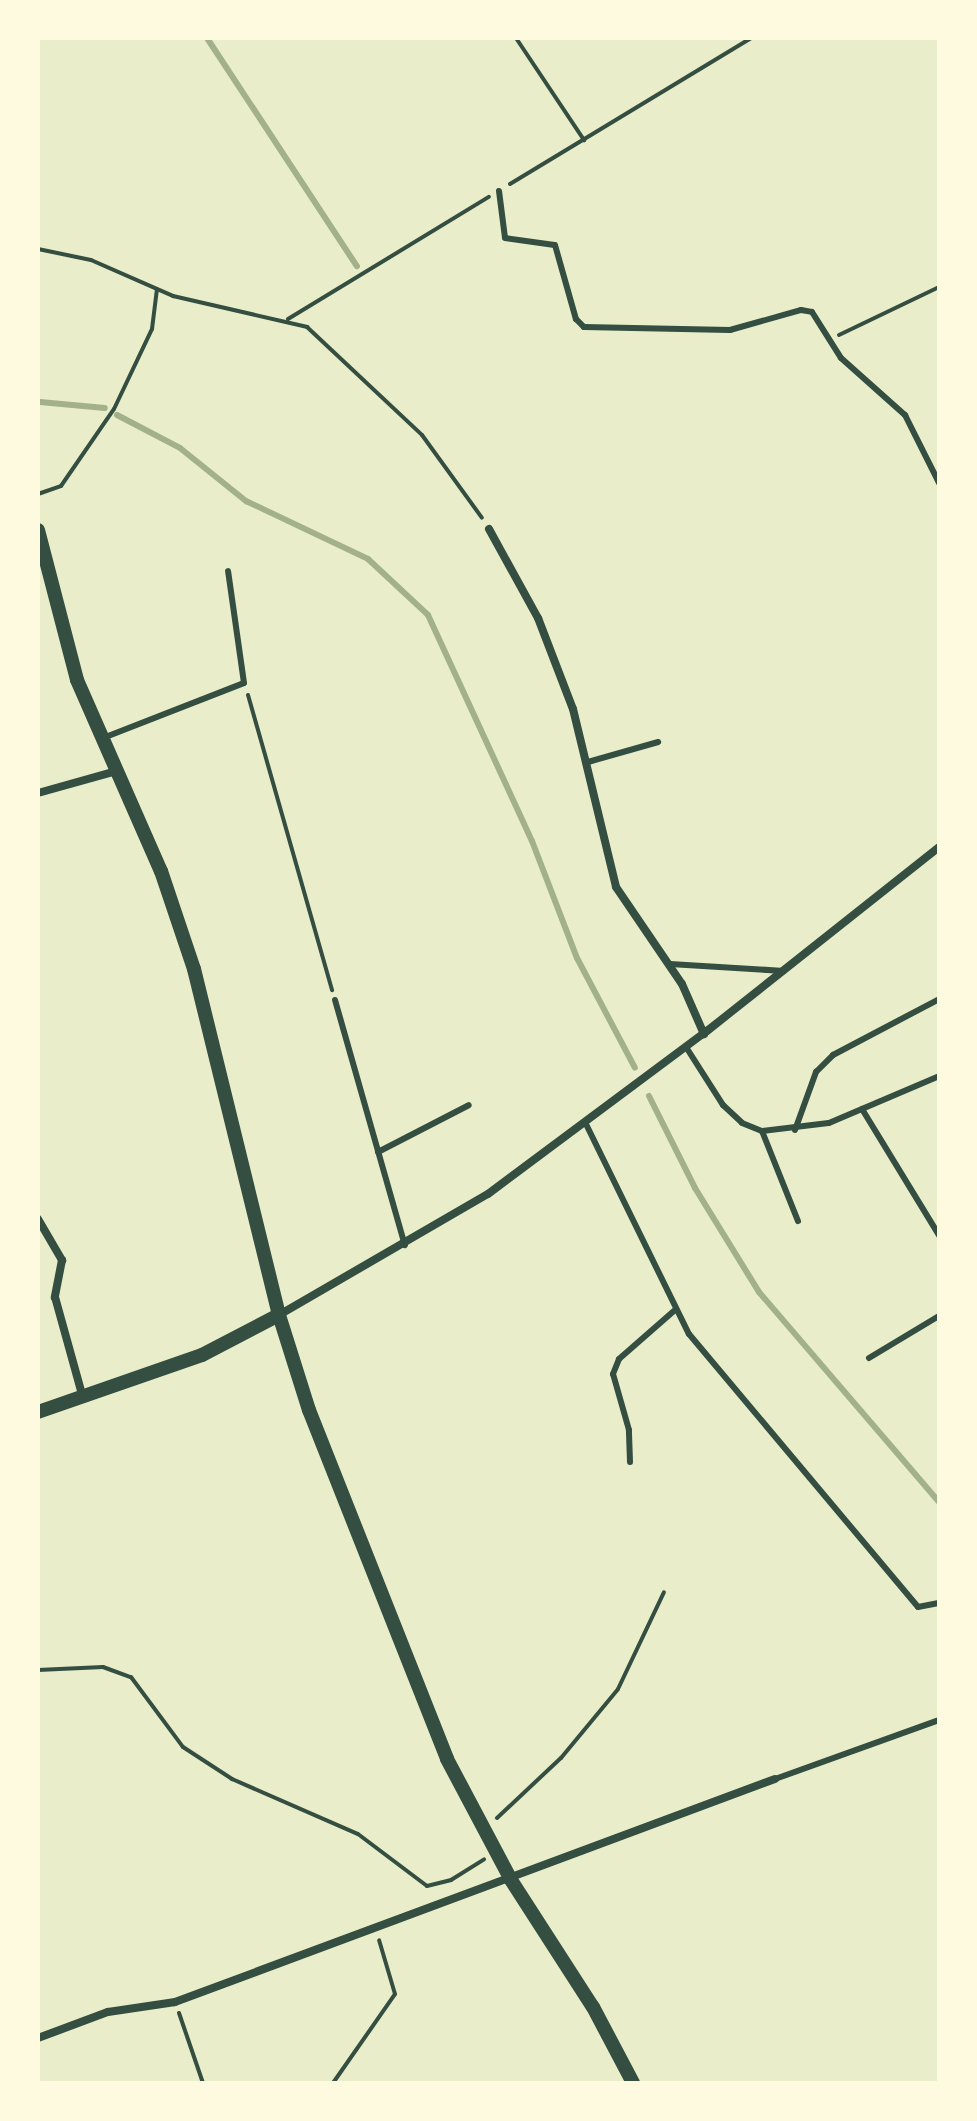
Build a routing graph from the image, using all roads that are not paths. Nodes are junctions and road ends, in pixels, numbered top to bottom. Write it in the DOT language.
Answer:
graph roads {
  1 [pos="499,191"];
  2 [pos="939,483"];
  3 [pos="489,529"];
  4 [pos="38,530"];
  5 [pos="228,571"];
  6 [pos="103,738"];
  7 [pos="658,742"];
  8 [pos="588,762"];
  9 [pos="117,771"];
  10 [pos="38,793"];
  11 [pos="939,847"];
  12 [pos="670,964"];
  13 [pos="784,971"];
  14 [pos="939,999"];
  15 [pos="335,1000"];
  16 [pos="704,1034"];
  17 [pos="686,1047"];
  18 [pos="939,1076"];
  19 [pos="469,1105"];
  20 [pos="862,1109"];
  21 [pos="585,1122"];
  22 [pos="795,1130"];
  23 [pos="762,1131"];
  24 [pos="378,1152"];
  25 [pos="939,1214"];
  26 [pos="38,1219"];
  27 [pos="798,1221"];
  28 [pos="932,1223"];
  29 [pos="939,1235"];
  30 [pos="405,1245"];
  31 [pos="675,1310"];
  32 [pos="279,1315"];
  33 [pos="939,1316"];
  34 [pos="869,1358"];
  35 [pos="83,1398"];
  36 [pos="38,1412"];
  37 [pos="630,1462"];
  38 [pos="939,1603"];
  39 [pos="939,1720"];
  40 [pos="775,1779"];
  41 [pos="511,1880"];
  42 [pos="38,2038"];
  43 [pos="633,2083"];
  1 -- 2 [label="lane"];
  3 -- 8 [label="street"];
  4 -- 6 [label="street"];
  5 -- 6 [label="lane"];
  6 -- 9 [label="street"];
  7 -- 8 [label="lane"];
  8 -- 12 [label="street"];
  9 -- 10 [label="street"];
  9 -- 32 [label="street"];
  11 -- 13 [label="street"];
  12 -- 13 [label="lane"];
  12 -- 16 [label="street"];
  13 -- 16 [label="street"];
  14 -- 22 [label="lane"];
  15 -- 24 [label="lane"];
  16 -- 17 [label="street"];
  17 -- 21 [label="street"];
  17 -- 23 [label="lane"];
  18 -- 20 [label="lane"];
  19 -- 24 [label="lane"];
  20 -- 22 [label="lane"];
  20 -- 28 [label="lane"];
  21 -- 30 [label="street"];
  21 -- 31 [label="lane"];
  22 -- 23 [label="lane"];
  23 -- 27 [label="lane"];
  24 -- 30 [label="lane"];
  25 -- 28 [label="lane"];
  26 -- 35 [label="street"];
  28 -- 29 [label="lane"];
  30 -- 32 [label="street"];
  31 -- 37 [label="lane"];
  31 -- 38 [label="lane"];
  32 -- 35 [label="street"];
  32 -- 41 [label="street"];
  33 -- 34 [label="lane"];
  35 -- 36 [label="street"];
  39 -- 40 [label="lane"];
  40 -- 41 [label="street"];
  41 -- 42 [label="street"];
  41 -- 43 [label="street"];
}
